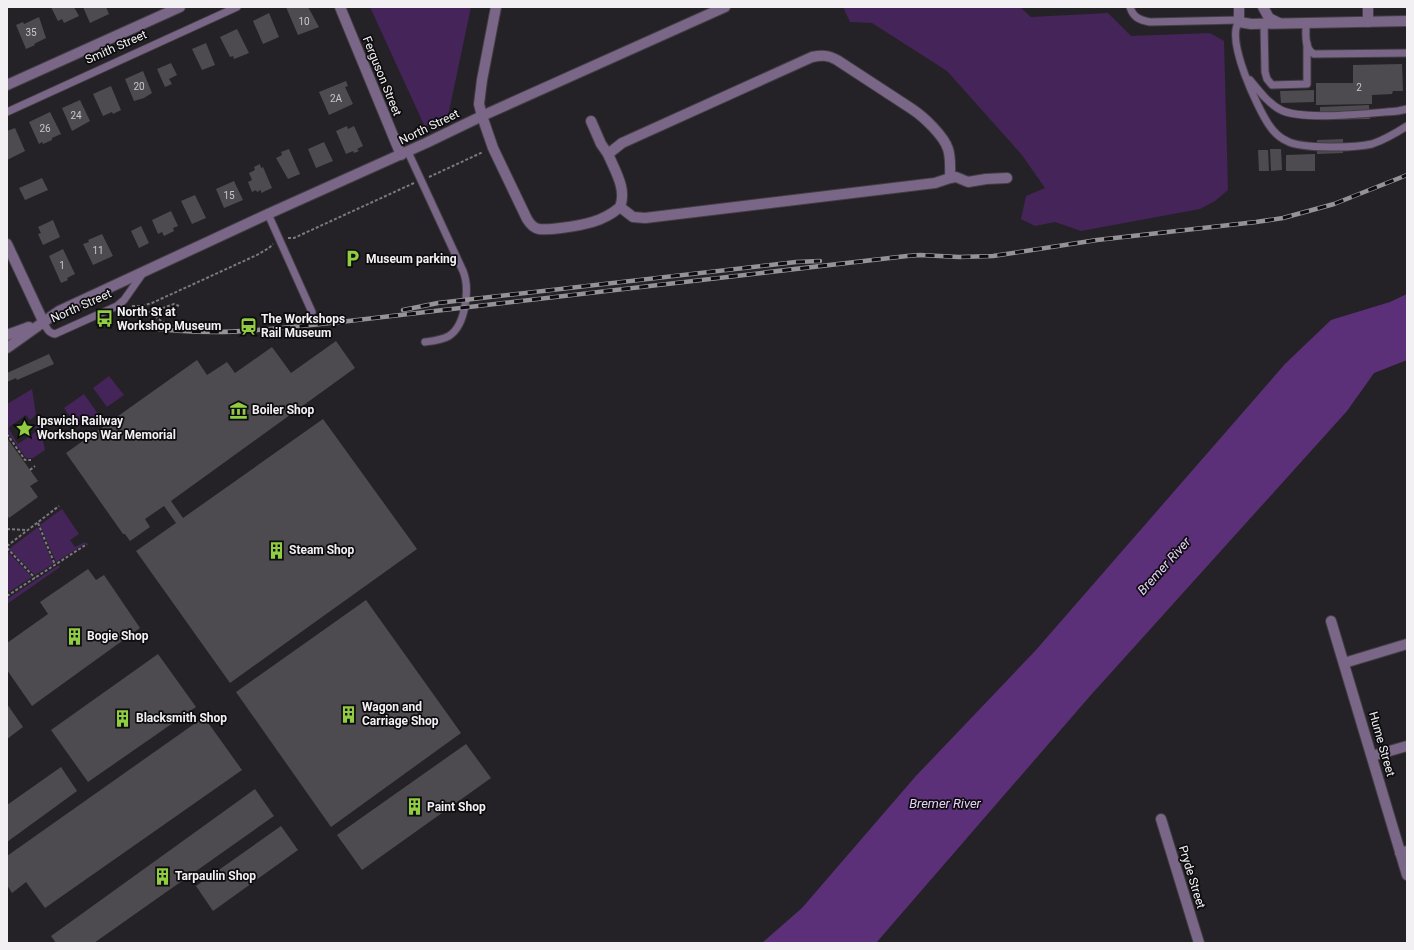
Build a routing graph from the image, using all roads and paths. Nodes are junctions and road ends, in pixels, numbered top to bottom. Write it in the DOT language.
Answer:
graph roads {
  1 [pos="180,7"];
  2 [pos="237,7"];
  3 [pos="340,7"];
  4 [pos="496,7"];
  5 [pos="724,7"];
  6 [pos="1239,7"];
  7 [pos="1263,7"];
  8 [pos="1368,7"];
  9 [pos="1130,9"];
  10 [pos="1239,21"];
  11 [pos="1407,21"];
  12 [pos="1368,22"];
  13 [pos="1264,24"];
  14 [pos="1283,24"];
  15 [pos="1306,24"];
  16 [pos="1307,43"];
  17 [pos="1407,53"];
  18 [pos="1242,66"];
  19 [pos="7,85"];
  20 [pos="1407,109"];
  21 [pos="7,112"];
  22 [pos="482,116"];
  23 [pos="591,121"];
  24 [pos="1407,126"];
  25 [pos="493,148"];
  26 [pos="404,153"];
  27 [pos="608,154"];
  28 [pos="426,178"];
  29 [pos="950,178"];
  30 [pos="1007,178"];
  31 [pos="414,183"];
  32 [pos="620,207"];
  33 [pos="268,214"];
  34 [pos="285,239"];
  35 [pos="275,243"];
  36 [pos="7,244"];
  37 [pos="145,272"];
  38 [pos="130,306"];
  39 [pos="179,306"];
  40 [pos="152,312"];
  41 [pos="312,312"];
  42 [pos="123,314"];
  43 [pos="43,322"];
  44 [pos="182,327"];
  45 [pos="7,335"];
  46 [pos="425,342"];
  47 [pos="7,348"];
  48 [pos="7,434"];
  49 [pos="31,460"];
  50 [pos="35,466"];
  51 [pos="30,470"];
  52 [pos="60,506"];
  53 [pos="38,523"];
  54 [pos="7,529"];
  55 [pos="27,531"];
  56 [pos="87,544"];
  57 [pos="7,547"];
  58 [pos="55,565"];
  59 [pos="35,578"];
  60 [pos="7,595"];
  61 [pos="1331,621"];
  62 [pos="1407,644"];
  63 [pos="1344,663"];
  64 [pos="1407,746"];
  65 [pos="1372,756"];
  66 [pos="1161,819"];
  67 [pos="1404,852"];
  68 [pos="1407,875"];
  69 [pos="1199,943"];
  1 -- 19 [label="street, Smith Street"];
  2 -- 21 [label="lane, Smith Street"];
  3 -- 26 [label="street, Ferguson Street"];
  4 -- 22 [label="street"];
  5 -- 22 [label="street, North Street"];
  6 -- 10 [label="street"];
  7 -- 14 [label="street"];
  8 -- 12 [label="street"];
  9 -- 10 [label="lane"];
  10 -- 13 [label="street"];
  10 -- 18 [label="lane"];
  11 -- 12 [label="street"];
  12 -- 15 [label="street"];
  13 -- 14 [label="street"];
  13 -- 16 [label="lane"];
  14 -- 15 [label="street"];
  15 -- 16 [label="lane"];
  16 -- 17 [label="lane"];
  18 -- 20 [label="lane"];
  18 -- 24 [label="lane"];
  22 -- 25 [label="street"];
  22 -- 26 [label="street, North Street"];
  23 -- 27 [label="street"];
  25 -- 28 [label="path"];
  25 -- 32 [label="street"];
  26 -- 33 [label="street, North Street"];
  26 -- 46 [label="lane"];
  27 -- 29 [label="street"];
  27 -- 32 [label="street"];
  29 -- 30 [label="street"];
  29 -- 32 [label="street"];
  31 -- 34 [label="path"];
  33 -- 37 [label="street, North Street"];
  33 -- 41 [label="lane"];
  35 -- 38 [label="path"];
  36 -- 43 [label="street"];
  37 -- 43 [label="street, North Street"];
  37 -- 43 [label="lane, North Street"];
  39 -- 40 [label="path"];
  40 -- 42 [label="path"];
  40 -- 44 [label="path"];
  43 -- 45 [label="street, North Street"];
  43 -- 47 [label="street, North Street"];
  48 -- 49 [label="path"];
  50 -- 51 [label="path"];
  52 -- 53 [label="path"];
  53 -- 55 [label="path"];
  53 -- 58 [label="path"];
  54 -- 55 [label="path"];
  55 -- 57 [label="path"];
  56 -- 58 [label="path"];
  57 -- 59 [label="path"];
  58 -- 59 [label="path"];
  59 -- 60 [label="path"];
  61 -- 63 [label="street, Hume Street"];
  62 -- 63 [label="street"];
  63 -- 65 [label="street, Hume Street"];
  64 -- 65 [label="street"];
  65 -- 67 [label="street, Hume Street"];
  66 -- 69 [label="street, Pryde Street"];
  67 -- 68 [label="street, Hume Street"];
}
